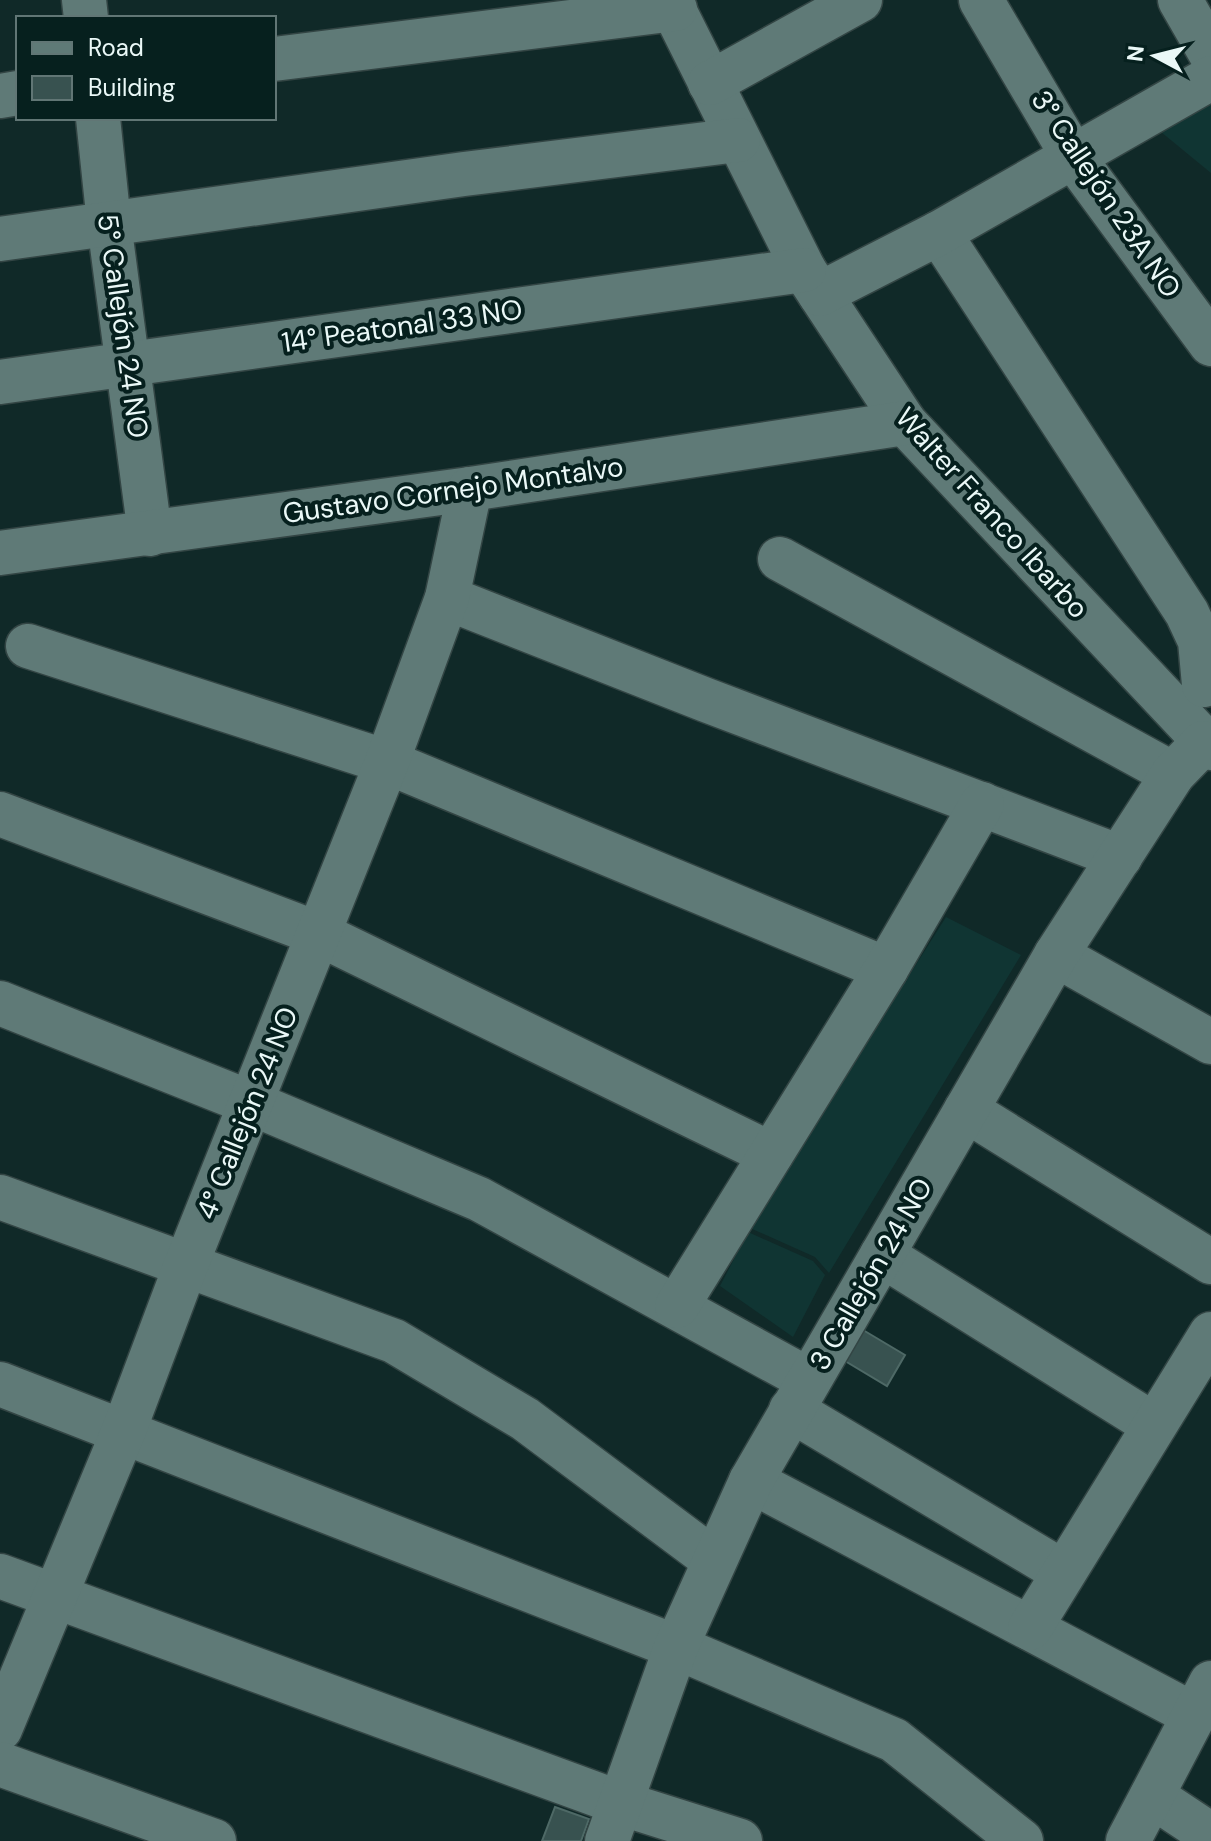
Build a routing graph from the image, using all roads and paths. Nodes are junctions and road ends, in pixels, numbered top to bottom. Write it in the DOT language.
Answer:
graph roads {
  1 [pos="860,0"];
  2 [pos="981,0"];
  3 [pos="1180,0"];
  4 [pos="672,5"];
  5 [pos="1211,54"];
  6 [pos="276,59"];
  7 [pos="1211,78"];
  8 [pos="710,83"];
  9 [pos="98,120"];
  10 [pos="738,140"];
  11 [pos="1074,158"];
  12 [pos="109,223"];
  13 [pos="939,233"];
  14 [pos="0,239"];
  15 [pos="812,282"];
  16 [pos="1211,344"];
  17 [pos="129,364"];
  18 [pos="0,382"];
  19 [pos="905,423"];
  20 [pos="470,489"];
  21 [pos="150,534"];
  22 [pos="0,553"];
  23 [pos="780,559"];
  24 [pos="447,598"];
  25 [pos="28,646"];
  26 [pos="1207,682"];
  27 [pos="1207,746"];
  28 [pos="387,762"];
  29 [pos="1173,774"];
  30 [pos="982,804"];
  31 [pos="0,814"];
  32 [pos="1120,857"];
  33 [pos="319,934"];
  34 [pos="1056,955"];
  35 [pos="886,969"];
  36 [pos="0,1003"];
  37 [pos="1211,1042"];
  38 [pos="251,1103"];
  39 [pos="966,1110"];
  40 [pos="771,1154"];
  41 [pos="0,1197"];
  42 [pos="882,1255"];
  43 [pos="1211,1262"];
  44 [pos="186,1265"];
  45 [pos="677,1306"];
  46 [pos="1211,1334"];
  47 [pos="0,1384"];
  48 [pos="800,1395"];
  49 [pos="1154,1425"];
  50 [pos="124,1430"];
  51 [pos="751,1481"];
  52 [pos="714,1560"];
  53 [pos="1063,1572"];
  54 [pos="0,1576"];
  55 [pos="53,1597"];
  56 [pos="1030,1628"];
  57 [pos="676,1647"];
  58 [pos="1203,1699"];
  59 [pos="0,1729"];
  60 [pos="0,1764"];
  61 [pos="1152,1796"];
  62 [pos="613,1822"];
  63 [pos="1211,1835"];
  64 [pos="214,1841"];
  65 [pos="740,1841"];
  66 [pos="1021,1841"];
  67 [pos="1128,1841"];
  1 -- 8 [label="street"];
  2 -- 11 [label="street, 3° Callejón 23A NO"];
  3 -- 5 [label="street"];
  4 -- 6 [label="street"];
  4 -- 8 [label="street, Walter Franco Ibarbo"];
  7 -- 11 [label="street, 14° Peatonal 33 NO"];
  8 -- 10 [label="street, Walter Franco Ibarbo"];
  9 -- 12 [label="street, 5° Callejón 24 NO"];
  10 -- 12 [label="street"];
  10 -- 15 [label="street, Walter Franco Ibarbo"];
  11 -- 13 [label="street, 14° Peatonal 33 NO"];
  11 -- 16 [label="street, 3° Callejón 23A NO"];
  12 -- 14 [label="street"];
  12 -- 17 [label="street, 5° Callejón 24 NO"];
  13 -- 15 [label="street, 14° Peatonal 33 NO"];
  13 -- 26 [label="street"];
  15 -- 17 [label="street, 14° Peatonal 33 NO"];
  15 -- 19 [label="street, Walter Franco Ibarbo"];
  17 -- 18 [label="street, 14° Peatonal 33 NO"];
  17 -- 21 [label="street, 5° Callejón 24 NO"];
  19 -- 20 [label="street, Gustavo Cornejo Montalvo"];
  19 -- 27 [label="street, Walter Franco Ibarbo"];
  20 -- 21 [label="street, Gustavo Cornejo Montalvo"];
  20 -- 24 [label="street, 4° Callejón 24 NO"];
  21 -- 22 [label="street, Gustavo Cornejo Montalvo"];
  23 -- 29 [label="street"];
  24 -- 28 [label="street, 4° Callejón 24 NO"];
  24 -- 30 [label="street"];
  25 -- 28 [label="street"];
  26 -- 27 [label="street"];
  27 -- 29 [label="street, 3 Callejón 24 NO"];
  28 -- 33 [label="street, 4° Callejón 24 NO"];
  28 -- 35 [label="street"];
  29 -- 32 [label="street, 3 Callejón 24 NO"];
  30 -- 32 [label="street"];
  30 -- 35 [label="street"];
  31 -- 33 [label="street"];
  32 -- 34 [label="street, 3 Callejón 24 NO"];
  33 -- 38 [label="street, 4° Callejón 24 NO"];
  33 -- 40 [label="street"];
  34 -- 37 [label="street"];
  34 -- 39 [label="street, 3 Callejón 24 NO"];
  35 -- 40 [label="street"];
  36 -- 38 [label="street"];
  38 -- 44 [label="street, 4° Callejón 24 NO"];
  38 -- 45 [label="street"];
  39 -- 42 [label="street, 3 Callejón 24 NO"];
  39 -- 43 [label="street"];
  40 -- 45 [label="street"];
  41 -- 44 [label="street"];
  42 -- 48 [label="street, 3 Callejón 24 NO"];
  42 -- 49 [label="street"];
  44 -- 50 [label="street, 4° Callejón 24 NO"];
  44 -- 52 [label="street"];
  45 -- 48 [label="street"];
  46 -- 49 [label="street"];
  47 -- 50 [label="street"];
  48 -- 51 [label="street, 3 Callejón 24 NO"];
  48 -- 53 [label="street"];
  49 -- 53 [label="street"];
  50 -- 55 [label="street, 4° Callejón 24 NO"];
  50 -- 57 [label="street"];
  51 -- 52 [label="street, 3 Callejón 24 NO"];
  51 -- 56 [label="street"];
  52 -- 57 [label="street, 3 Callejón 24 NO"];
  53 -- 56 [label="street"];
  54 -- 55 [label="street"];
  55 -- 59 [label="street, 4° Callejón 24 NO"];
  55 -- 62 [label="street"];
  56 -- 58 [label="street"];
  57 -- 62 [label="street, 3 Callejón 24 NO"];
  57 -- 66 [label="street"];
  58 -- 61 [label="street"];
  60 -- 64 [label="street"];
  61 -- 63 [label="street"];
  61 -- 67 [label="street"];
  62 -- 65 [label="street"];
}
